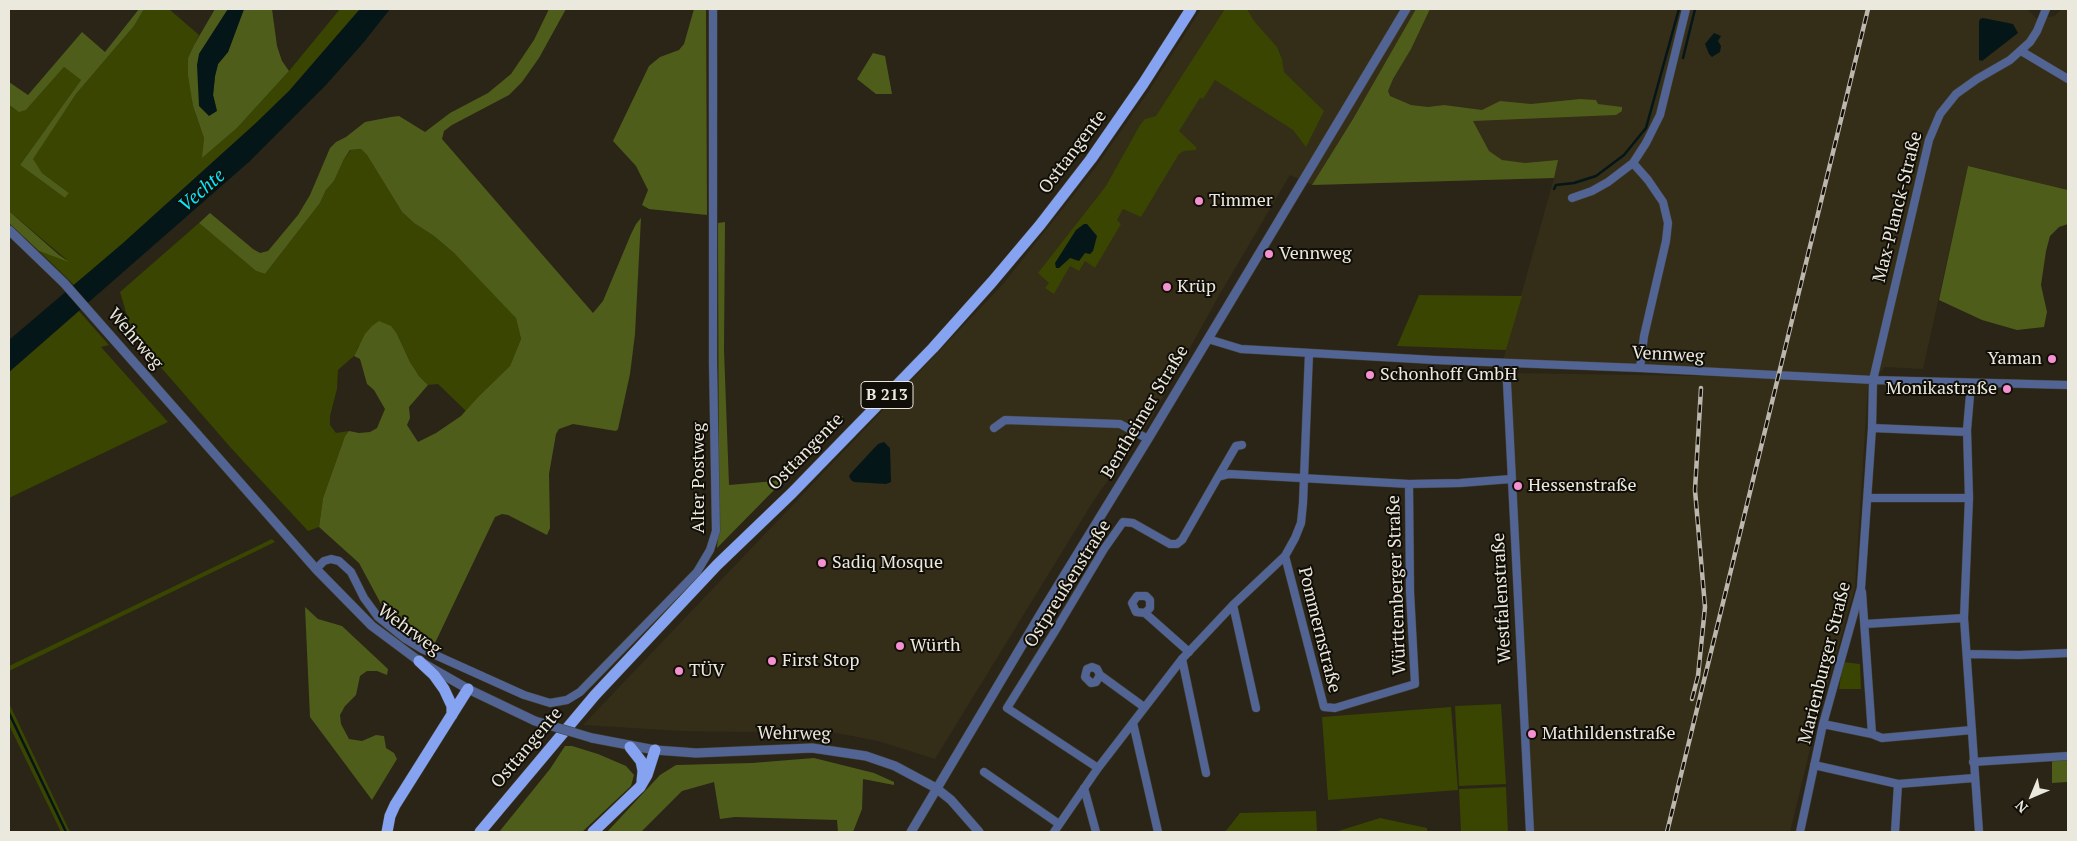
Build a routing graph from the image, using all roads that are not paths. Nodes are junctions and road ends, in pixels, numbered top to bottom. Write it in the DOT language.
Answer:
graph roads {
  1 [pos="713,9"];
  2 [pos="1191,9"];
  3 [pos="1406,9"];
  4 [pos="1686,9"];
  5 [pos="2046,9"];
  6 [pos="2021,51"];
  7 [pos="2068,79"];
  8 [pos="1633,163"];
  9 [pos="1572,198"];
  10 [pos="9,230"];
  11 [pos="1208,339"];
  12 [pos="1309,353"];
  13 [pos="1506,363"];
  14 [pos="1640,368"];
  15 [pos="1872,380"];
  16 [pos="1970,383"];
  17 [pos="2068,385"];
  18 [pos="994,428"];
  19 [pos="1872,428"];
  20 [pos="1967,432"];
  21 [pos="1148,439"];
  22 [pos="1242,445"];
  23 [pos="1218,477"];
  24 [pos="1304,479"];
  25 [pos="1511,479"];
  26 [pos="1409,484"];
  27 [pos="1868,498"];
  28 [pos="1970,498"];
  29 [pos="1285,556"];
  30 [pos="316,569"];
  31 [pos="1861,588"];
  32 [pos="1233,605"];
  33 [pos="1145,613"];
  34 [pos="1964,618"];
  35 [pos="1865,624"];
  36 [pos="1189,652"];
  37 [pos="2068,653"];
  38 [pos="1967,654"];
  39 [pos="1182,659"];
  40 [pos="419,661"];
  41 [pos="1100,675"];
  42 [pos="1415,684"];
  43 [pos="468,689"];
  44 [pos="1144,707"];
  45 [pos="1256,708"];
  46 [pos="452,715"];
  47 [pos="1133,722"];
  48 [pos="1823,724"];
  49 [pos="1972,730"];
  50 [pos="1872,734"];
  51 [pos="630,746"];
  52 [pos="655,750"];
  53 [pos="2068,756"];
  54 [pos="1973,762"];
  55 [pos="1814,764"];
  56 [pos="1098,768"];
  57 [pos="984,772"];
  58 [pos="1206,773"];
  59 [pos="1974,778"];
  60 [pos="1898,784"];
  61 [pos="640,787"];
  62 [pos="936,788"];
  63 [pos="1084,788"];
  64 [pos="1059,824"];
  65 [pos="388,832"];
  66 [pos="482,832"];
  67 [pos="593,832"];
  68 [pos="911,832"];
  69 [pos="979,832"];
  70 [pos="1054,832"];
  71 [pos="1096,832"];
  72 [pos="1158,832"];
  73 [pos="1530,832"];
  74 [pos="1800,832"];
  75 [pos="1896,832"];
  76 [pos="1979,832"];
  1 -- 30 [label="street, Alter Postweg"];
  2 -- 66 [label="main road, Osttangente / B 213"];
  3 -- 11 [label="street, Bentheimer Straße"];
  4 -- 8 [label="street"];
  5 -- 6 [label="street, Max-Planck-Straße"];
  6 -- 7 [label="street"];
  6 -- 15 [label="street, Max-Planck-Straße"];
  8 -- 9 [label="street"];
  8 -- 14 [label="street"];
  10 -- 30 [label="street, Wehrweg"];
  11 -- 12 [label="street, Vennweg"];
  11 -- 21 [label="street, Bentheimer Straße"];
  12 -- 13 [label="street, Vennweg"];
  12 -- 24 [label="street"];
  13 -- 14 [label="street, Vennweg"];
  13 -- 25 [label="street, Westfalenstraße"];
  14 -- 15 [label="street, Vennweg"];
  15 -- 16 [label="street, Vennweg"];
  15 -- 19 [label="street, Marienburger Straße"];
  16 -- 17 [label="street, Vennweg"];
  16 -- 20 [label="street"];
  18 -- 21 [label="street"];
  19 -- 20 [label="street"];
  19 -- 27 [label="street, Marienburger Straße"];
  20 -- 28 [label="street"];
  21 -- 62 [label="street, Bentheimer Straße"];
  22 -- 23 [label="street"];
  23 -- 24 [label="street"];
  23 -- 56 [label="street, Ostpreußenstraße"];
  24 -- 26 [label="street"];
  24 -- 29 [label="street"];
  25 -- 26 [label="street"];
  25 -- 73 [label="street, Westfalenstraße"];
  26 -- 42 [label="street, Württemberger Straße"];
  27 -- 28 [label="street"];
  27 -- 31 [label="street, Marienburger Straße"];
  28 -- 34 [label="street"];
  29 -- 32 [label="street"];
  29 -- 42 [label="street, Pommernstraße"];
  30 -- 40 [label="street, Wehrweg"];
  31 -- 35 [label="street"];
  31 -- 48 [label="street, Marienburger Straße"];
  32 -- 36 [label="street"];
  32 -- 45 [label="street"];
  33 -- 36 [label="street"];
  34 -- 35 [label="street"];
  34 -- 38 [label="street"];
  35 -- 50 [label="street"];
  36 -- 39 [label="street"];
  37 -- 38 [label="street"];
  38 -- 49 [label="street"];
  39 -- 44 [label="street"];
  39 -- 58 [label="street"];
  40 -- 43 [label="street, Wehrweg"];
  40 -- 46 [label="main road"];
  41 -- 44 [label="street"];
  43 -- 46 [label="main road"];
  43 -- 51 [label="street, Wehrweg, bridge"];
  44 -- 47 [label="street"];
  46 -- 65 [label="main road"];
  47 -- 56 [label="street"];
  47 -- 72 [label="street"];
  48 -- 50 [label="street"];
  48 -- 55 [label="street, Marienburger Straße"];
  49 -- 50 [label="street"];
  49 -- 54 [label="street"];
  51 -- 52 [label="street, Wehrweg"];
  51 -- 61 [label="main road"];
  52 -- 61 [label="main road"];
  52 -- 62 [label="street, Wehrweg"];
  53 -- 54 [label="street"];
  54 -- 59 [label="street"];
  55 -- 60 [label="street"];
  55 -- 74 [label="street, Marienburger Straße"];
  56 -- 63 [label="street"];
  57 -- 64 [label="street"];
  59 -- 60 [label="street"];
  59 -- 76 [label="street"];
  60 -- 75 [label="street"];
  61 -- 67 [label="main road"];
  62 -- 68 [label="street, Bentheimer Straße"];
  62 -- 69 [label="street, Wehrweg"];
  63 -- 64 [label="street"];
  63 -- 71 [label="street"];
  64 -- 70 [label="street"];
}
